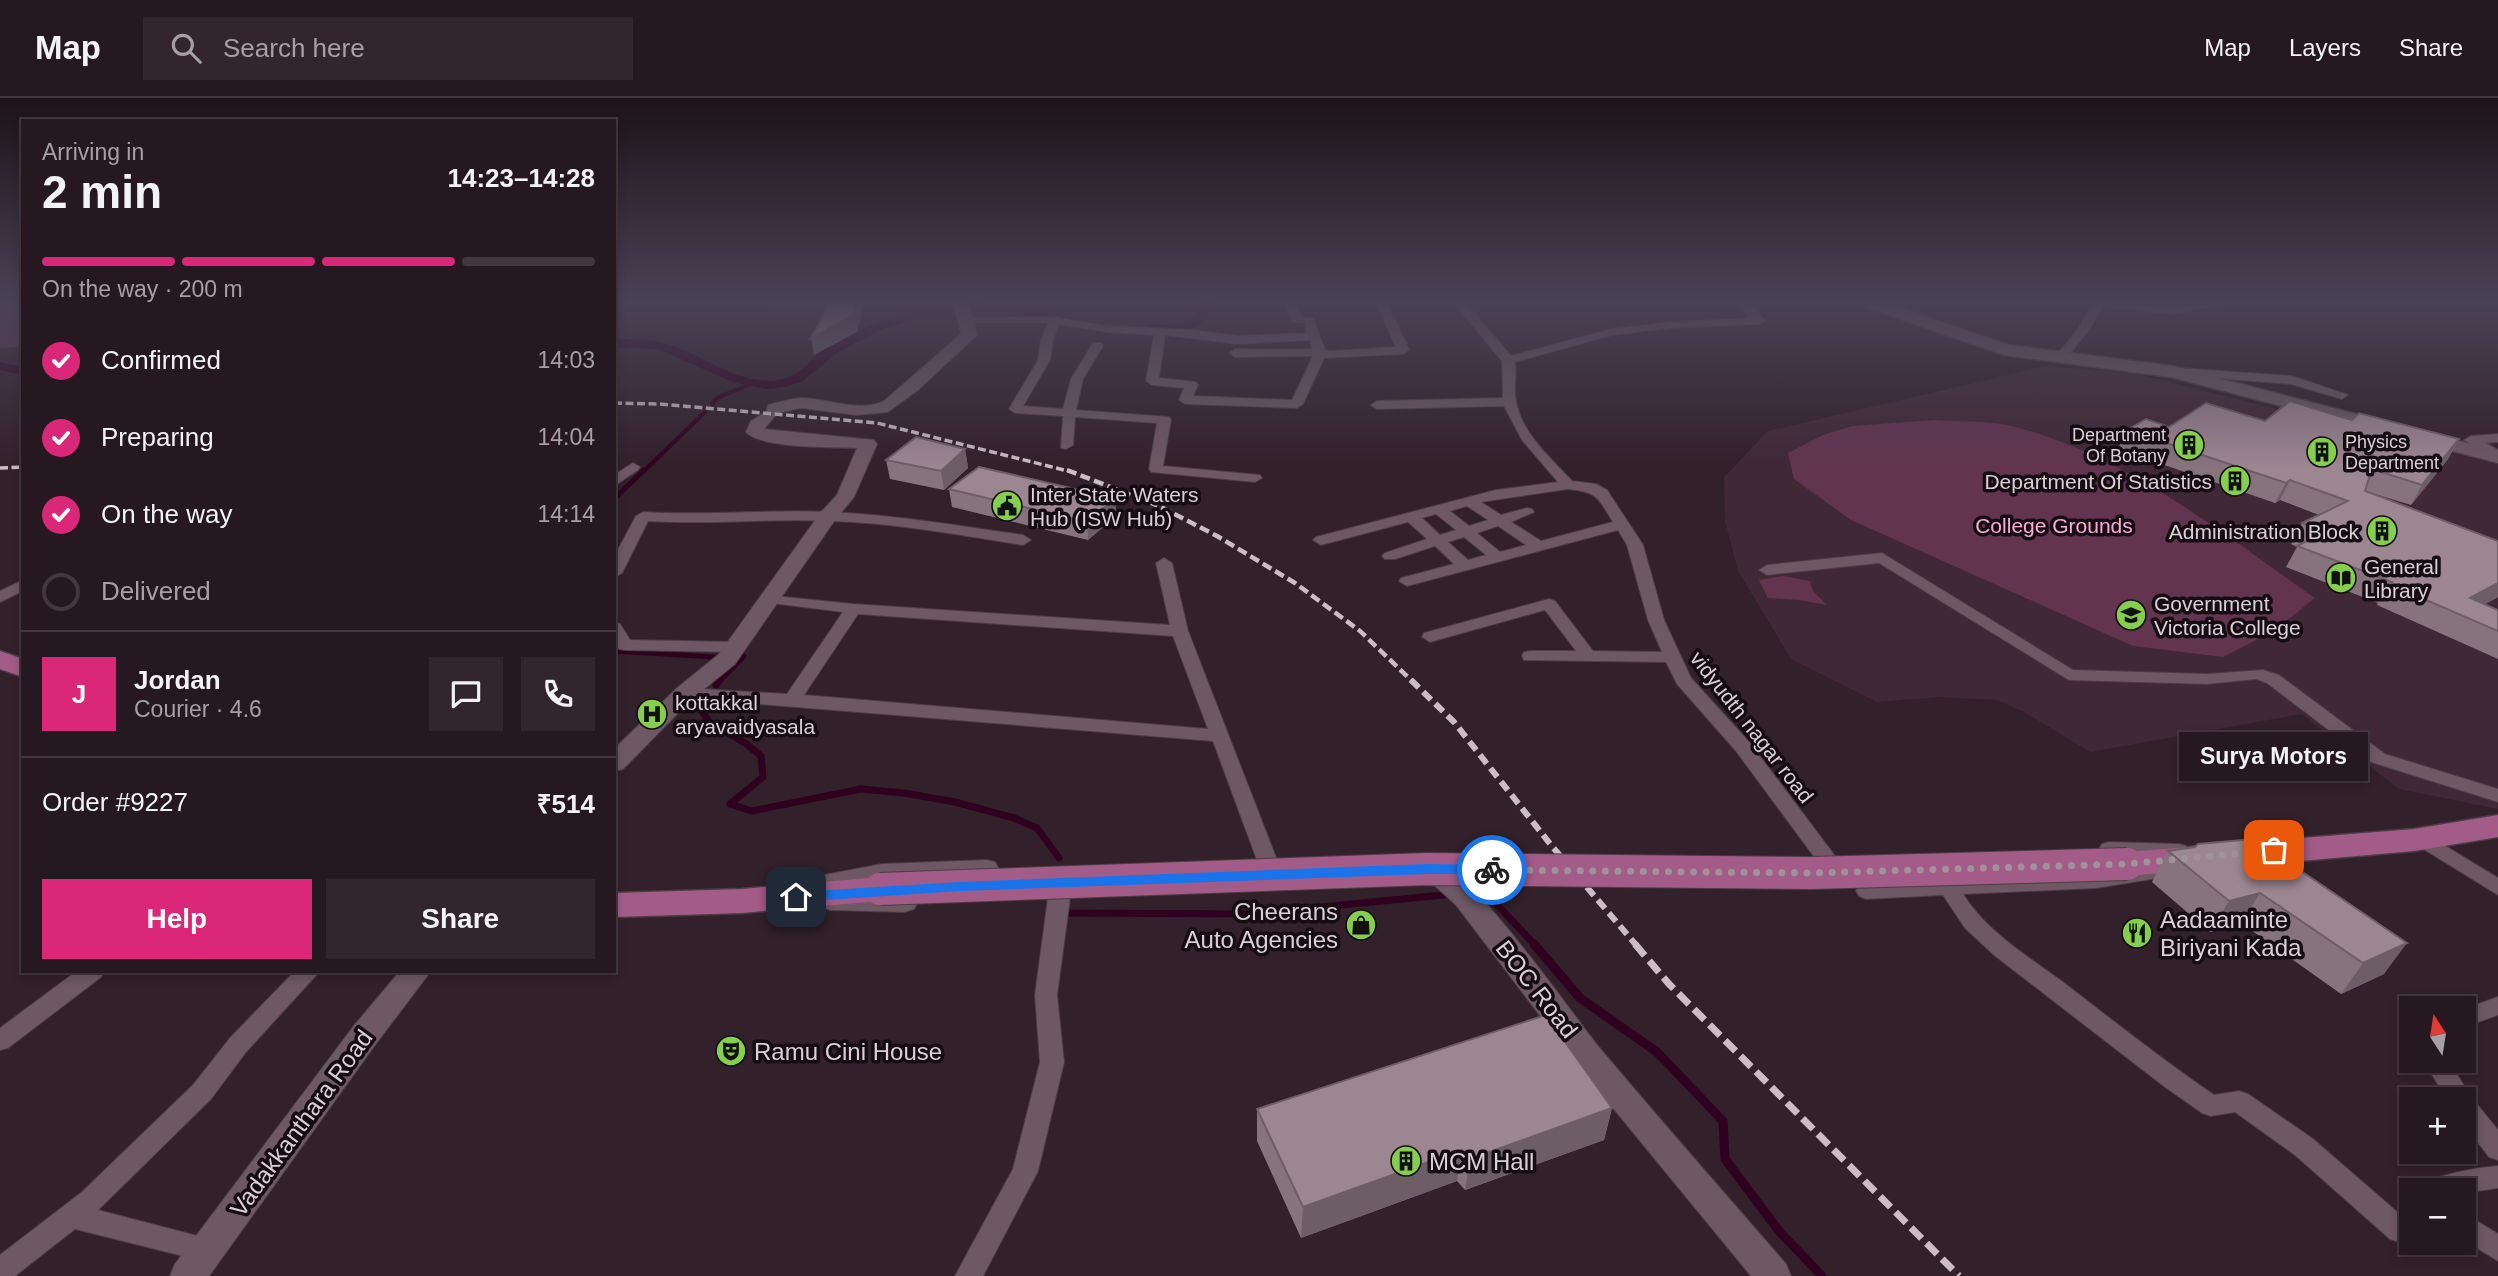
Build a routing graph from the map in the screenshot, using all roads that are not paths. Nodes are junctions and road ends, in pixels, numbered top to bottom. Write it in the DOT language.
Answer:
graph roads {
  1 [pos="943,358"];
  2 [pos="1044,358"];
  3 [pos="1090,358"];
  4 [pos="1156,358"];
  5 [pos="1318,358"];
  6 [pos="1515,358"];
  7 [pos="2071,358"];
  8 [pos="1508,360"];
  9 [pos="2172,372"];
  10 [pos="2342,395"];
  11 [pos="1185,400"];
  12 [pos="1509,401"];
  13 [pos="1377,405"];
  14 [pos="1070,415"];
  15 [pos="1164,420"];
  16 [pos="2498,438"];
  17 [pos="1066,445"];
  18 [pos="2498,457"];
  19 [pos="633,467"];
  20 [pos="1255,478"];
  21 [pos="616,480"];
  22 [pos="1568,485"];
  23 [pos="1469,501"];
  24 [pos="1438,509"];
  25 [pos="1527,512"];
  26 [pos="828,516"];
  27 [pos="1412,516"];
  28 [pos="1500,522"];
  29 [pos="1623,524"];
  30 [pos="1466,532"];
  31 [pos="1023,540"];
  32 [pos="1321,540"];
  33 [pos="1438,541"];
  34 [pos="1537,545"];
  35 [pos="1390,556"];
  36 [pos="1496,556"];
  37 [pos="1164,562"];
  38 [pos="1464,565"];
  39 [pos="616,569"];
  40 [pos="1767,570"];
  41 [pos="1407,581"];
  42 [pos="21,586"];
  43 [pos="0,597"];
  44 [pos="771,598"];
  45 [pos="853,609"];
  46 [pos="616,630"];
  47 [pos="1180,631"];
  48 [pos="1430,637"];
  49 [pos="735,647"];
  50 [pos="1587,655"];
  51 [pos="1530,656"];
  52 [pos="1671,657"];
  53 [pos="0,659"];
  54 [pos="21,669"];
  55 [pos="685,693"];
  56 [pos="793,699"];
  57 [pos="1220,736"];
  58 [pos="616,761"];
  59 [pos="2498,796"];
  60 [pos="2498,826"];
  61 [pos="2424,840"];
  62 [pos="2224,854"];
  63 [pos="1267,860"];
  64 [pos="1828,861"];
  65 [pos="1681,863"];
  66 [pos="1453,884"];
  67 [pos="2498,888"];
  68 [pos="1950,890"];
  69 [pos="1866,891"];
  70 [pos="796,897"];
  71 [pos="1059,898"];
  72 [pos="742,901"];
  73 [pos="616,905"];
  74 [pos="90,973"];
  75 [pos="307,973"];
  76 [pos="415,973"];
  77 [pos="2498,1006"];
  78 [pos="2476,1014"];
  79 [pos="0,1041"];
  80 [pos="2476,1121"];
  81 [pos="2498,1149"];
  82 [pos="2498,1178"];
  83 [pos="2476,1180"];
  84 [pos="72,1216"];
  85 [pos="2399,1230"];
  86 [pos="2476,1233"];
  87 [pos="2498,1249"];
  88 [pos="207,1250"];
  89 [pos="0,1271"];
  90 [pos="188,1276"];
  91 [pos="969,1276"];
  92 [pos="1773,1276"];
  1 -- 26 [label="street"];
  2 -- 14 [label="street"];
  3 -- 14 [label="street"];
  4 -- 11 [label="street"];
  5 -- 11 [label="street"];
  6 -- 8 [label="street"];
  7 -- 9 [label="main road"];
  8 -- 12 [label="street"];
  9 -- 10 [label="street"];
  9 -- 18 [label="main road"];
  11 -- 15 [label="street"];
  12 -- 13 [label="street"];
  12 -- 22 [label="street"];
  14 -- 15 [label="street"];
  14 -- 17 [label="street"];
  15 -- 20 [label="street"];
  16 -- 18 [label="street"];
  19 -- 21 [label="street"];
  22 -- 23 [label="street, vidyudth nagar road"];
  22 -- 29 [label="street, vidyudth nagar road"];
  23 -- 24 [label="street, vidyudth nagar road"];
  23 -- 28 [label="street"];
  24 -- 27 [label="street, vidyudth nagar road"];
  24 -- 30 [label="street"];
  25 -- 28 [label="street"];
  26 -- 31 [label="street"];
  26 -- 39 [label="street"];
  26 -- 44 [label="street"];
  27 -- 32 [label="street, vidyudth nagar road"];
  27 -- 33 [label="street"];
  28 -- 30 [label="street"];
  28 -- 34 [label="street"];
  29 -- 34 [label="street"];
  29 -- 52 [label="street, vidyudth nagar road"];
  30 -- 33 [label="street"];
  30 -- 36 [label="street"];
  33 -- 35 [label="street"];
  33 -- 38 [label="street"];
  34 -- 36 [label="street"];
  36 -- 38 [label="street"];
  37 -- 47 [label="street"];
  38 -- 41 [label="street"];
  40 -- 59 [label="street"];
  42 -- 43 [label="street"];
  44 -- 45 [label="street"];
  44 -- 49 [label="street"];
  45 -- 47 [label="street"];
  45 -- 56 [label="street"];
  46 -- 49 [label="street"];
  47 -- 57 [label="street"];
  48 -- 50 [label="street"];
  49 -- 55 [label="street"];
  50 -- 51 [label="street"];
  50 -- 52 [label="street"];
  52 -- 64 [label="street, vidyudth nagar road"];
  53 -- 54 [label="main road"];
  55 -- 56 [label="street"];
  55 -- 58 [label="street"];
  56 -- 57 [label="street"];
  57 -- 63 [label="street"];
  60 -- 61 [label="main road"];
  61 -- 62 [label="main road"];
  61 -- 67 [label="street"];
  62 -- 64 [label="street"];
  62 -- 68 [label="street"];
  62 -- 70 [label="main road, bridge"];
  63 -- 66 [label="street, BOC Road"];
  63 -- 72 [label="street, BOC Road"];
  64 -- 65 [label="street"];
  66 -- 71 [label="street"];
  66 -- 92 [label="street, BOC Road"];
  68 -- 69 [label="street"];
  68 -- 85 [label="street"];
  70 -- 71 [label="street"];
  70 -- 72 [label="main road"];
  71 -- 91 [label="street"];
  72 -- 73 [label="main road"];
  74 -- 79 [label="street"];
  75 -- 84 [label="street"];
  76 -- 88 [label="street, Vadakkanthara Road"];
  77 -- 78 [label="street"];
  80 -- 81 [label="street"];
  82 -- 83 [label="street"];
  84 -- 88 [label="street"];
  84 -- 89 [label="street"];
  86 -- 87 [label="street"];
  88 -- 90 [label="street, Vadakkanthara Road"];
}
